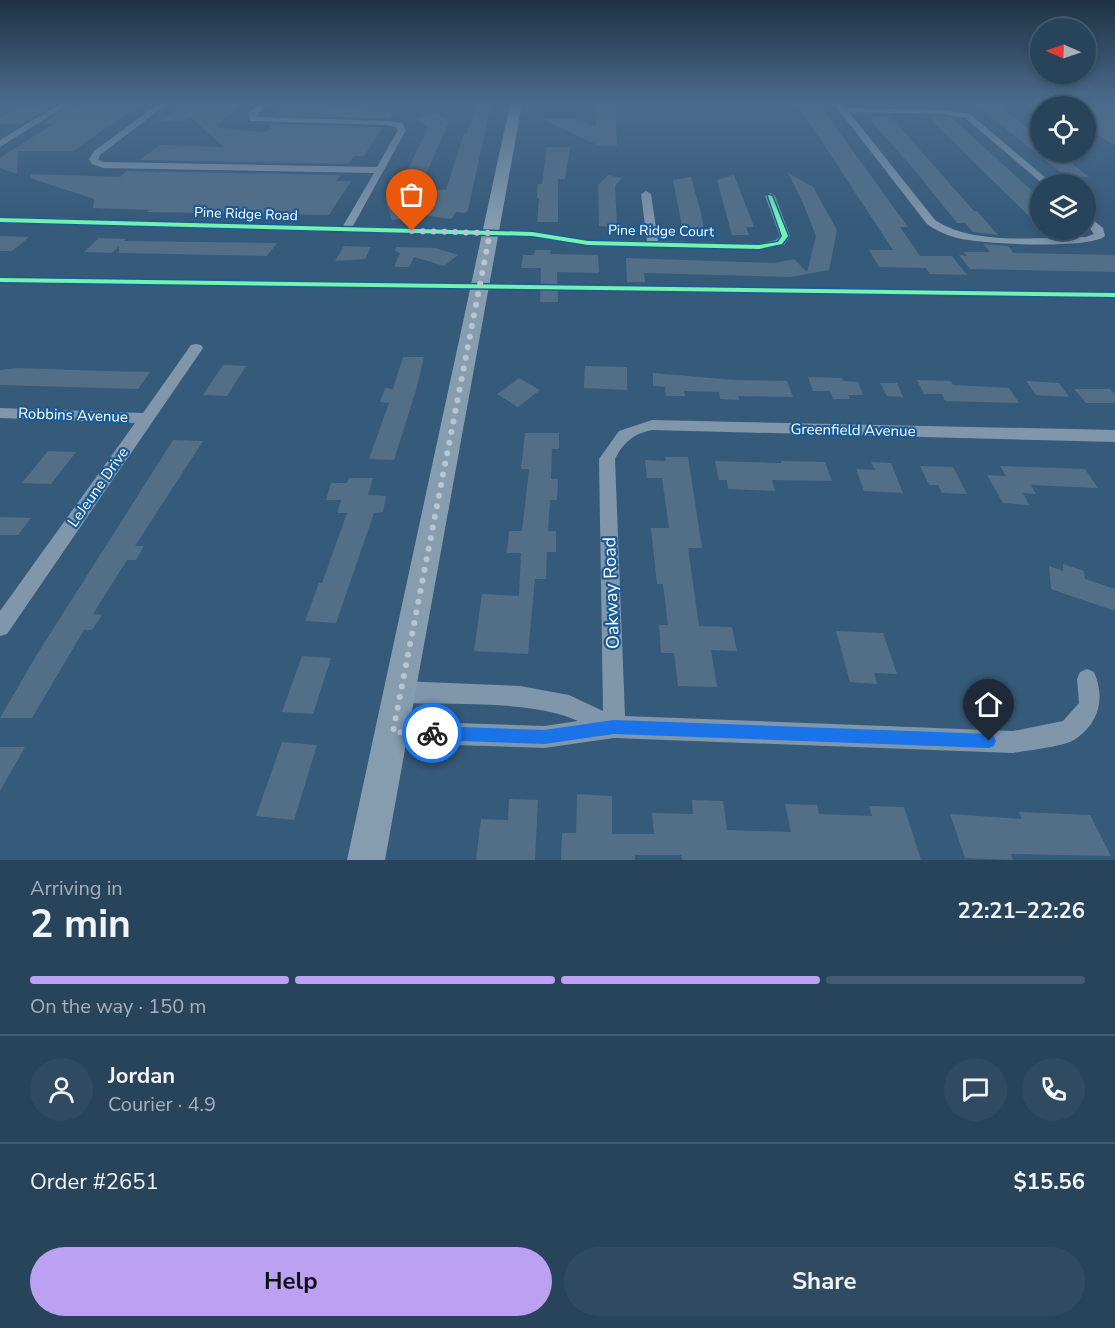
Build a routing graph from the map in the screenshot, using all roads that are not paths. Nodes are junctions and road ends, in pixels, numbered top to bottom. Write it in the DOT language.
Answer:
graph roads {
  1 [pos="109,144"];
  2 [pos="394,144"];
  3 [pos="508,144"];
  4 [pos="870,144"];
  5 [pos="1001,144"];
  6 [pos="379,170"];
  7 [pos="1036,174"];
  8 [pos="646,194"];
  9 [pos="770,196"];
  10 [pos="0,220"];
  11 [pos="346,230"];
  12 [pos="490,233"];
  13 [pos="1030,239"];
  14 [pos="653,244"];
  15 [pos="196,348"];
  16 [pos="0,413"];
  17 [pos="147,418"];
  18 [pos="1115,436"];
  19 [pos="607,459"];
  20 [pos="0,627"];
  21 [pos="1087,679"];
  22 [pos="401,692"];
  23 [pos="614,727"];
  24 [pos="393,732"];
  25 [pos="366,860"];
  1 -- 6 [label="street"];
  2 -- 6 [label="street"];
  3 -- 12 [label="street"];
  4 -- 13 [label="street"];
  5 -- 7 [label="street"];
  6 -- 11 [label="street"];
  8 -- 14 [label="street"];
  9 -- 14 [label="street, Pine Ridge Court"];
  10 -- 11 [label="street, Pine Ridge Road"];
  11 -- 12 [label="street, Pine Ridge Road"];
  12 -- 14 [label="street, Pine Ridge Court"];
  12 -- 22 [label="street"];
  15 -- 17 [label="street, LeJeune Drive"];
  16 -- 17 [label="street, Robbins Avenue"];
  17 -- 20 [label="street, LeJeune Drive"];
  18 -- 19 [label="street, Greenfield Avenue"];
  19 -- 23 [label="street, Oakway Road"];
  21 -- 23 [label="street"];
  22 -- 23 [label="street"];
  22 -- 24 [label="street"];
  23 -- 24 [label="street"];
  24 -- 25 [label="street"];
}
